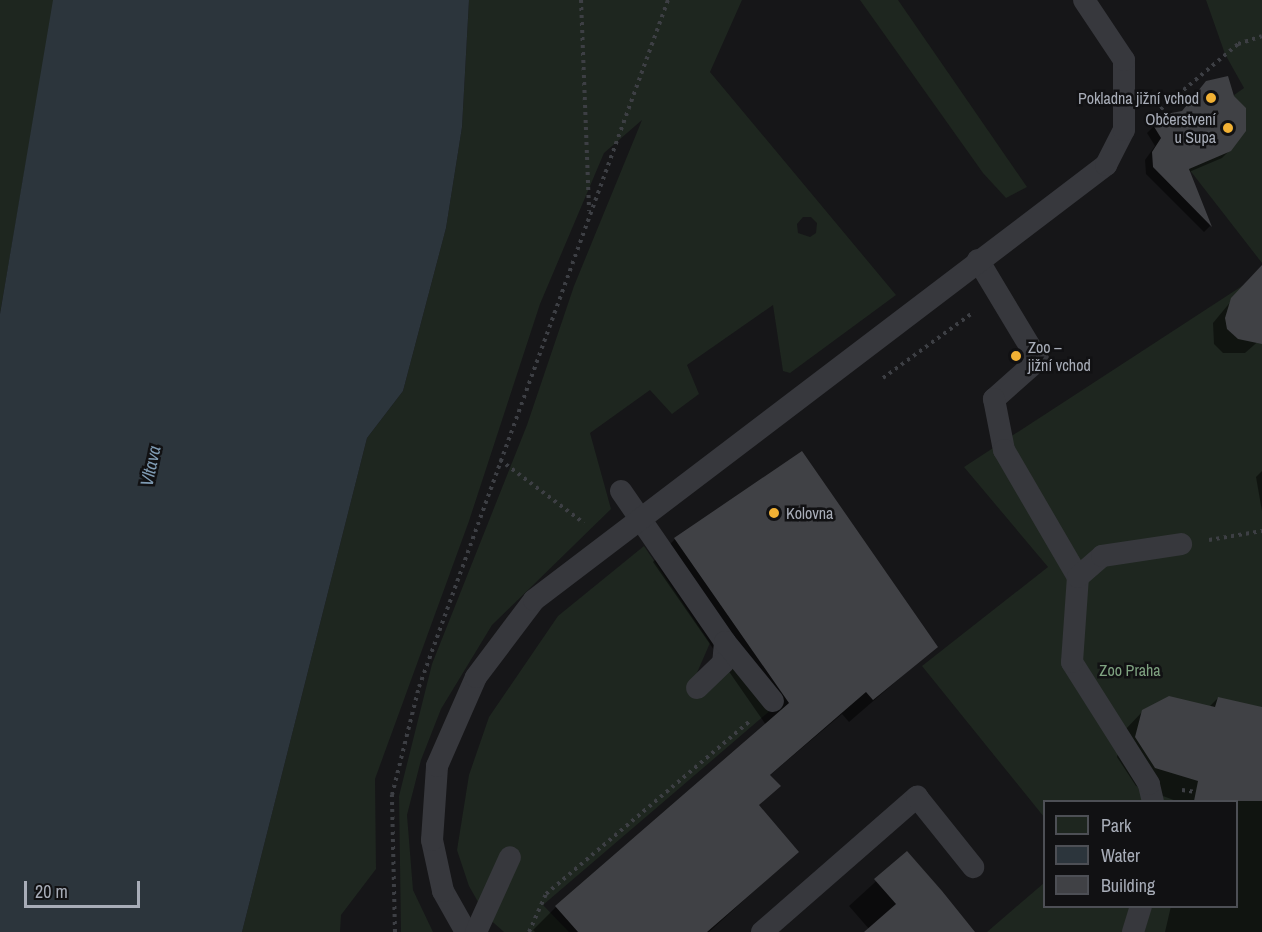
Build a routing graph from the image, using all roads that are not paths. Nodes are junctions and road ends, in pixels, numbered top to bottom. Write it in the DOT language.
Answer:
graph roads {
  1 [pos="1084,0"];
  2 [pos="978,261"];
  3 [pos="621,491"];
  4 [pos="639,517"];
  5 [pos="1181,544"];
  6 [pos="1078,577"];
  7 [pos="725,642"];
  8 [pos="697,688"];
  9 [pos="773,701"];
  10 [pos="1153,800"];
  11 [pos="510,857"];
  12 [pos="973,867"];
  13 [pos="1141,908"];
  14 [pos="466,932"];
  15 [pos="476,932"];
  16 [pos="762,932"];
  17 [pos="1133,932"];
  1 -- 2 [label="lane"];
  2 -- 4 [label="lane"];
  2 -- 6 [label="lane"];
  3 -- 4 [label="lane"];
  4 -- 7 [label="lane"];
  4 -- 14 [label="lane"];
  5 -- 6 [label="lane"];
  6 -- 10 [label="lane"];
  7 -- 8 [label="lane"];
  7 -- 9 [label="lane"];
  11 -- 15 [label="lane"];
  12 -- 16 [label="lane"];
  13 -- 17 [label="lane"];
}
